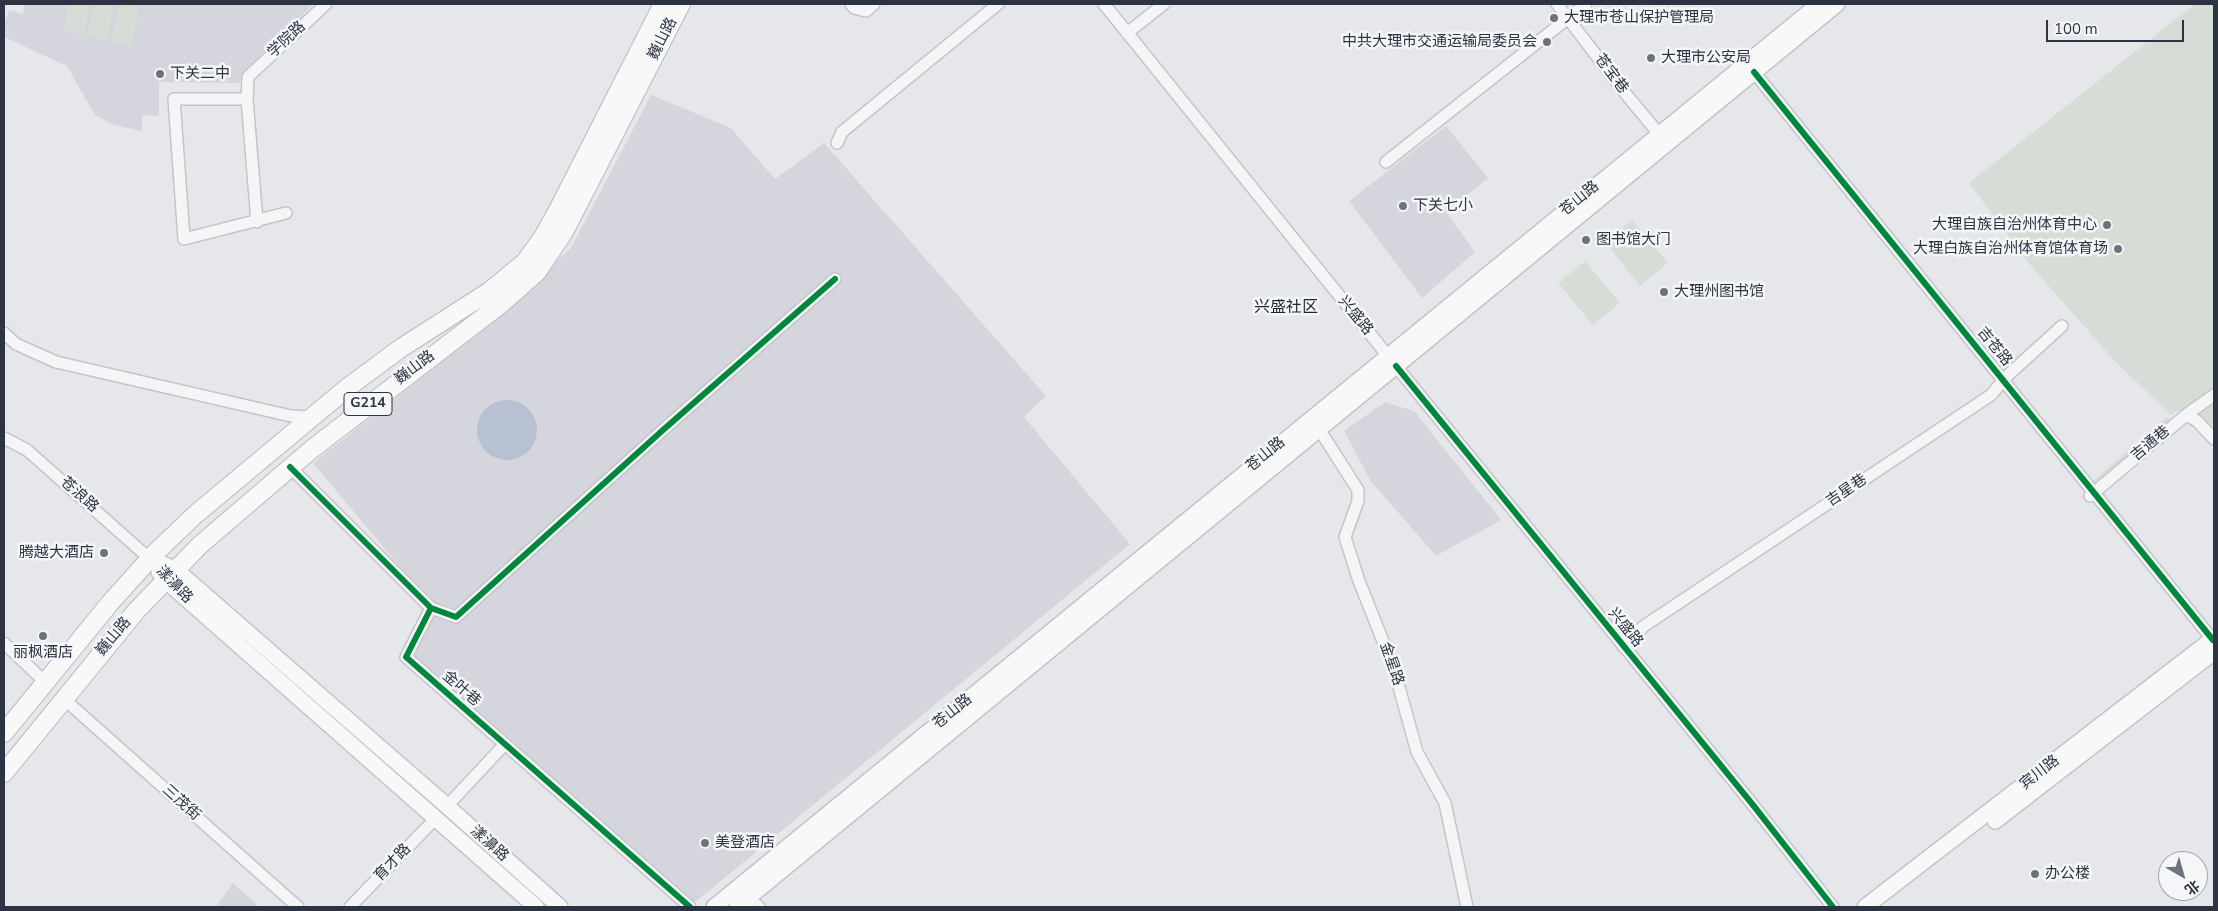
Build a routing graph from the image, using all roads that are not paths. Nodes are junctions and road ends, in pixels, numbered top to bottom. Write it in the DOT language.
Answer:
graph roads {
  1 [pos="326,4"];
  2 [pos="663,4"];
  3 [pos="681,4"];
  4 [pos="851,4"];
  5 [pos="874,4"];
  6 [pos="998,4"];
  7 [pos="1104,4"];
  8 [pos="1164,4"];
  9 [pos="1557,4"];
  10 [pos="1586,4"];
  11 [pos="1819,4"];
  12 [pos="1837,4"];
  13 [pos="1569,18"];
  14 [pos="1128,33"];
  15 [pos="1751,74"];
  16 [pos="246,100"];
  17 [pos="1663,139"];
  18 [pos="837,143"];
  19 [pos="1386,162"];
  20 [pos="286,212"];
  21 [pos="257,222"];
  22 [pos="544,251"];
  23 [pos="835,279"];
  24 [pos="481,297"];
  25 [pos="491,311"];
  26 [pos="2062,326"];
  27 [pos="4,333"];
  28 [pos="1392,361"];
  29 [pos="2002,382"];
  30 [pos="2214,395"];
  31 [pos="2186,415"];
  32 [pos="310,417"];
  33 [pos="1319,429"];
  34 [pos="4,438"];
  35 [pos="2214,439"];
  36 [pos="290,467"];
  37 [pos="2092,494"];
  38 [pos="150,559"];
  39 [pos="170,574"];
  40 [pos="431,608"];
  41 [pos="4,643"];
  42 [pos="2212,644"];
  43 [pos="1622,646"];
  44 [pos="45,682"];
  45 [pos="64,699"];
  46 [pos="4,733"];
  47 [pos="505,744"];
  48 [pos="4,773"];
  49 [pos="448,806"];
  50 [pos="435,819"];
  51 [pos="748,904"];
  52 [pos="298,907"];
  53 [pos="350,907"];
  54 [pos="536,907"];
  55 [pos="560,907"];
  56 [pos="690,907"];
  57 [pos="714,907"];
  58 [pos="1467,907"];
  59 [pos="1833,907"];
  60 [pos="1865,907"];
  61 [pos="1882,907"];
  1 -- 16 [label="street, 学院路"];
  2 -- 22 [label="highway, 巍山路 / G214"];
  3 -- 22 [label="highway, 巍山路 / G214"];
  4 -- 5 [label="street"];
  6 -- 18 [label="street"];
  7 -- 14 [label="street, 兴盛路"];
  8 -- 14 [label="street"];
  9 -- 13 [label="street, 苍宝巷"];
  10 -- 13 [label="street"];
  11 -- 17 [label="main road, 苍山路"];
  12 -- 15 [label="main road, 苍山路"];
  13 -- 17 [label="street, 苍宝巷"];
  13 -- 19 [label="street"];
  14 -- 28 [label="street, 兴盛路"];
  15 -- 17 [label="main road, 苍山路"];
  15 -- 29 [label="street, 吉苍路"];
  16 -- 21 [label="street"];
  16 -- 21 [label="street"];
  17 -- 28 [label="main road, 苍山路"];
  20 -- 21 [label="street"];
  22 -- 24 [label="highway, 巍山路 / G214"];
  22 -- 25 [label="highway, 巍山路 / G214"];
  23 -- 40 [label="street"];
  24 -- 25 [label="highway"];
  24 -- 32 [label="highway, 巍山路 / G214"];
  25 -- 36 [label="highway, 巍山路 / G214"];
  26 -- 29 [label="street, 吉星巷"];
  27 -- 32 [label="street"];
  28 -- 33 [label="main road, 苍山路"];
  28 -- 43 [label="street, 兴盛路"];
  28 -- 57 [label="main road, 苍山路"];
  29 -- 37 [label="street, 吉苍路"];
  29 -- 43 [label="street, 吉星巷"];
  30 -- 31 [label="street, 吉通巷"];
  31 -- 35 [label="street"];
  31 -- 37 [label="street, 吉通巷"];
  32 -- 38 [label="highway, 巍山路 / G214"];
  33 -- 51 [label="main road, 苍山路"];
  33 -- 58 [label="street, 金星路"];
  34 -- 38 [label="street, 苍浪路"];
  36 -- 39 [label="highway, 巍山路 / G214"];
  36 -- 40 [label="street"];
  37 -- 42 [label="street, 吉苍路"];
  38 -- 39 [label="main road, 漾濞路"];
  38 -- 44 [label="highway, 巍山路 / G214"];
  39 -- 45 [label="highway, 巍山路 / G214"];
  39 -- 49 [label="main road, 漾濞路"];
  39 -- 50 [label="main road, 漾濞路"];
  40 -- 47 [label="street, 金叶巷"];
  41 -- 44 [label="street"];
  42 -- 60 [label="main road, 宾川路"];
  42 -- 61 [label="main road, 宾川路"];
  43 -- 59 [label="street, 兴盛路"];
  44 -- 46 [label="highway, 巍山路 / G214"];
  45 -- 48 [label="highway, 巍山路 / G214"];
  45 -- 52 [label="street, 三茂街"];
  47 -- 49 [label="street"];
  47 -- 56 [label="street, 金叶巷"];
  49 -- 55 [label="main road, 漾濞路"];
  50 -- 53 [label="street, 育才路"];
  50 -- 54 [label="main road, 漾濞路"];
}
